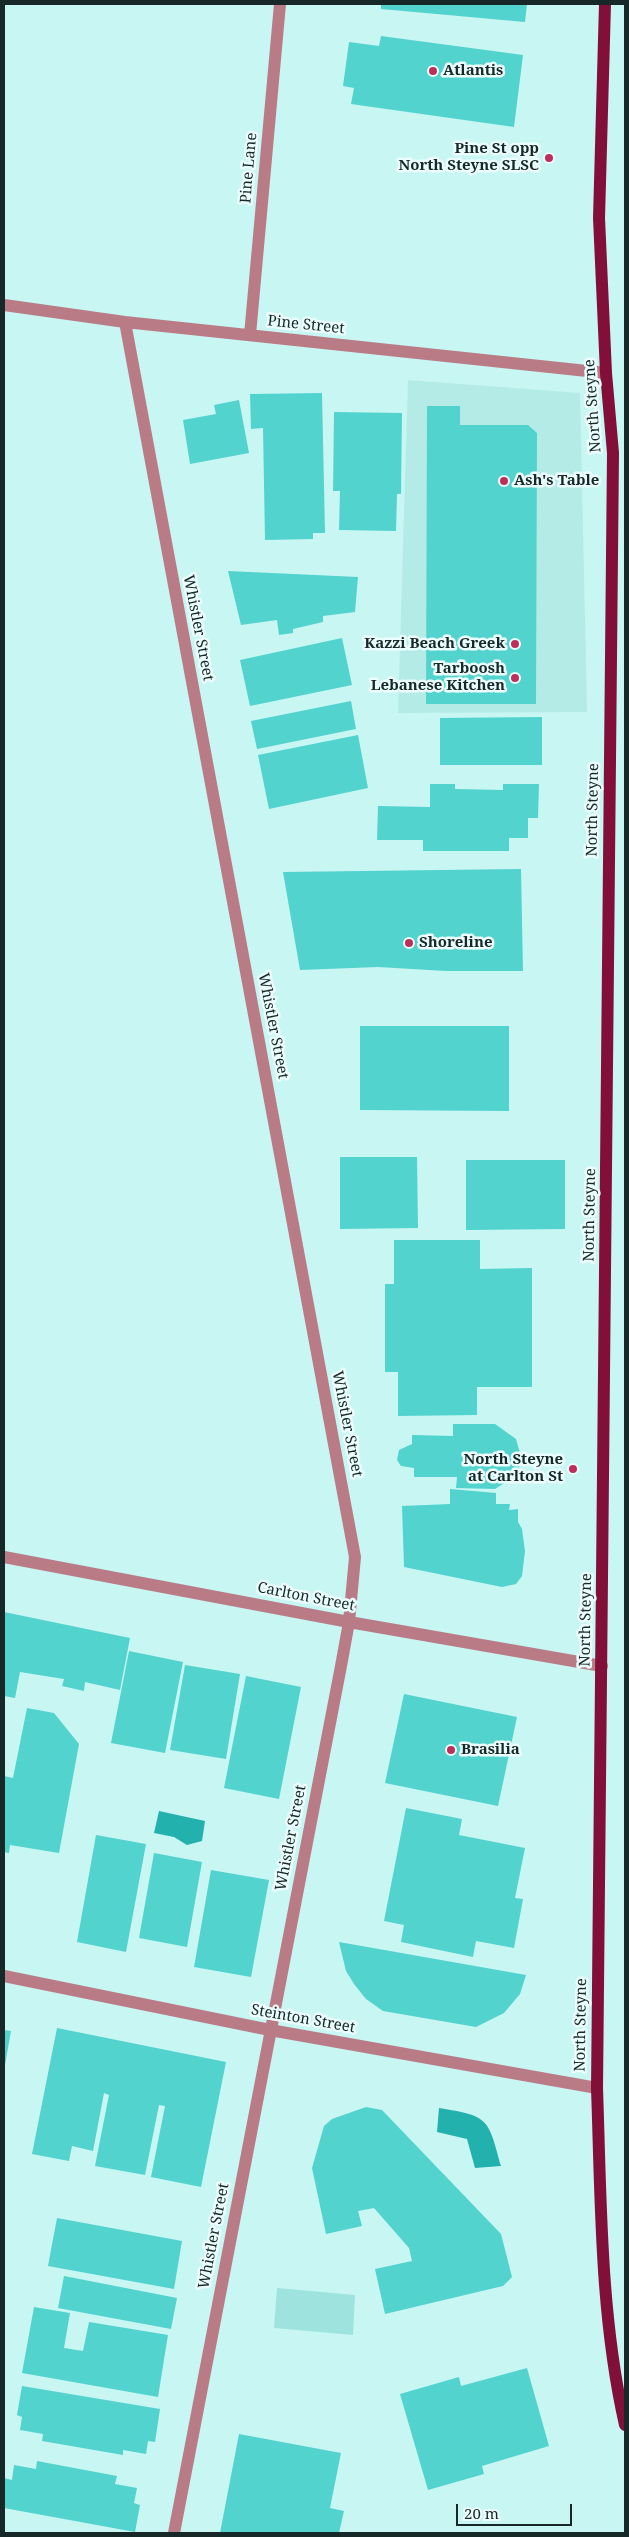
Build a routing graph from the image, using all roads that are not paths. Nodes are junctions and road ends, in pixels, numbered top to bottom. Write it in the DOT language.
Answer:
graph roads {
  1 [pos="280,4"];
  2 [pos="605,4"];
  3 [pos="4,305"];
  4 [pos="125,322"];
  5 [pos="250,335"];
  6 [pos="606,373"];
  7 [pos="4,1557"];
  8 [pos="349,1622"];
  9 [pos="602,1666"];
  10 [pos="4,1976"];
  11 [pos="270,2030"];
  12 [pos="597,2088"];
  13 [pos="625,2425"];
  14 [pos="174,2533"];
  1 -- 5 [label="street, Pine Lane"];
  2 -- 6 [label="main road, North Steyne"];
  3 -- 4 [label="street, Pine Street"];
  4 -- 5 [label="street, Pine Street"];
  4 -- 8 [label="street, Whistler Street"];
  5 -- 6 [label="street, Pine Street"];
  6 -- 9 [label="main road, North Steyne"];
  7 -- 8 [label="street, Carlton Street"];
  8 -- 9 [label="street, Carlton Street"];
  8 -- 11 [label="street, Whistler Street"];
  9 -- 12 [label="main road, North Steyne"];
  10 -- 11 [label="street, Steinton Street"];
  11 -- 12 [label="street, Steinton Street"];
  11 -- 14 [label="street, Whistler Street"];
  12 -- 13 [label="main road, North Steyne"];
}
